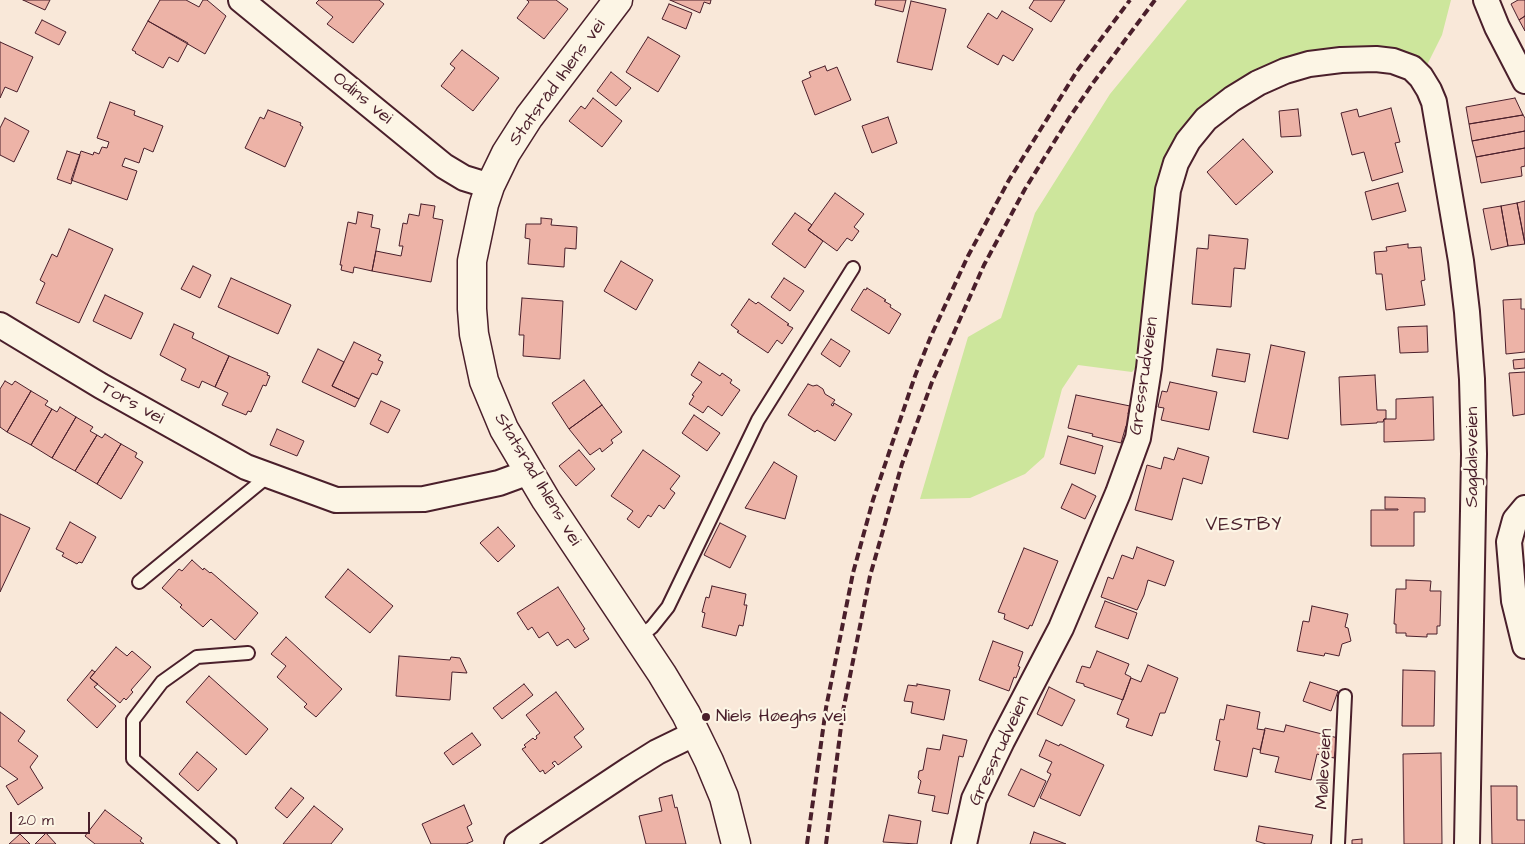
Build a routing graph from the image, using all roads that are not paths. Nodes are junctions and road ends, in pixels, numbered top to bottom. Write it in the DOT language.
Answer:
graph roads {
  1 [pos="241,0"];
  2 [pos="618,0"];
  3 [pos="1486,0"];
  4 [pos="1421,77"];
  5 [pos="1525,81"];
  6 [pos="490,186"];
  7 [pos="853,268"];
  8 [pos="0,325"];
  9 [pos="529,472"];
  10 [pos="268,476"];
  11 [pos="1525,508"];
  12 [pos="139,582"];
  13 [pos="637,639"];
  14 [pos="1525,646"];
  15 [pos="248,652"];
  16 [pos="1345,696"];
  17 [pos="696,733"];
  18 [pos="230,844"];
  19 [pos="517,844"];
  20 [pos="736,844"];
  21 [pos="964,844"];
  22 [pos="1338,844"];
  23 [pos="1467,844"];
  1 -- 6 [label="street, Odins vei"];
  2 -- 6 [label="street, Statsråd Ihlens vei"];
  3 -- 5 [label="street"];
  4 -- 21 [label="street, Gressrudveien"];
  4 -- 23 [label="street, Sagdalsveien"];
  6 -- 9 [label="street, Statsråd Ihlens vei"];
  7 -- 13 [label="lane"];
  8 -- 10 [label="street, Tors vei"];
  9 -- 10 [label="street, Tors vei"];
  9 -- 13 [label="street, Statsråd Ihlens vei"];
  10 -- 12 [label="lane"];
  11 -- 14 [label="street"];
  13 -- 17 [label="street, Statsråd Ihlens vei"];
  15 -- 18 [label="lane"];
  16 -- 22 [label="lane, Mølleveien"];
  17 -- 19 [label="street"];
  17 -- 20 [label="street, Statsråd Ihlens vei"];
}
